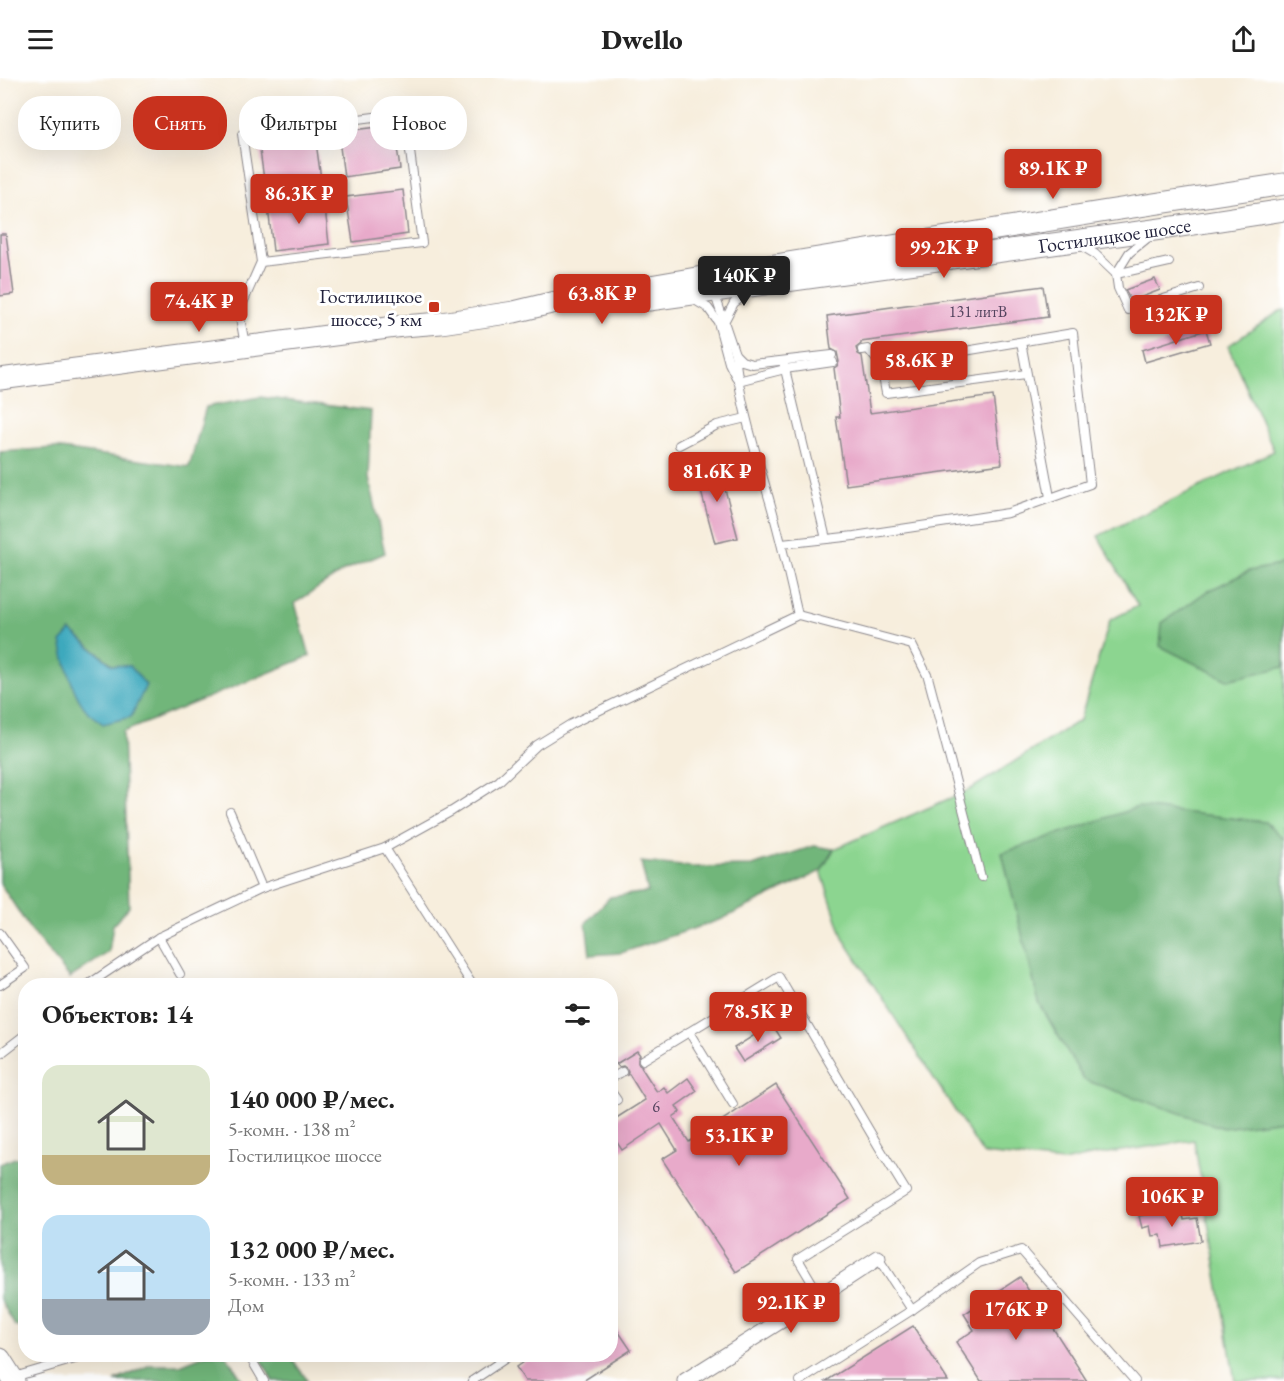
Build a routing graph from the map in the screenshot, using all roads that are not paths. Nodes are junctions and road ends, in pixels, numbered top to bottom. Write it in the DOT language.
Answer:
graph roads {
  1 [pos="1284,184"];
  2 [pos="1284,210"];
  3 [pos="1161,229"];
  4 [pos="1072,241"];
  5 [pos="261,262"];
  6 [pos="1168,262"];
  7 [pos="1116,274"];
  8 [pos="711,284"];
  9 [pos="770,284"];
  10 [pos="1199,288"];
  11 [pos="687,295"];
  12 [pos="514,312"];
  13 [pos="724,322"];
  14 [pos="1021,342"];
  15 [pos="245,346"];
  16 [pos="735,354"];
  17 [pos="862,354"];
  18 [pos="832,358"];
  19 [pos="784,365"];
  20 [pos="881,365"];
  21 [pos="1026,374"];
  22 [pos="0,378"];
  23 [pos="738,381"];
  24 [pos="746,418"];
  25 [pos="679,445"];
  26 [pos="1050,497"];
  27 [pos="826,539"];
  28 [pos="782,544"];
  29 [pos="798,615"];
  30 [pos="230,812"];
  31 [pos="385,848"];
  32 [pos="981,877"];
  33 [pos="262,888"];
  34 [pos="0,933"];
  35 [pos="159,938"];
  36 [pos="180,974"];
  37 [pos="98,978"];
  38 [pos="468,978"];
  39 [pos="0,985"];
  40 [pos="689,1032"];
  41 [pos="18,1040"];
  42 [pos="0,1054"];
  43 [pos="643,1060"];
  44 [pos="622,1072"];
  45 [pos="618,1074"];
  46 [pos="734,1104"];
  47 [pos="878,1258"];
  48 [pos="820,1296"];
  49 [pos="912,1310"];
  50 [pos="0,1359"];
  51 [pos="65,1362"];
  52 [pos="253,1362"];
  53 [pos="500,1362"];
  54 [pos="13,1379"];
  55 [pos="264,1381"];
  56 [pos="472,1381"];
  57 [pos="685,1381"];
  58 [pos="800,1381"];
  59 [pos="1135,1381"];
  1 -- 8 [label="main road, Гостилицкое шоссе"];
  2 -- 3 [label="main road, Гостилицкое шоссе"];
  3 -- 4 [label="main road, Гостилицкое шоссе"];
  3 -- 7 [label="lane"];
  4 -- 7 [label="lane"];
  4 -- 9 [label="main road, Гостилицкое шоссе"];
  5 -- 5 [label="lane"];
  5 -- 15 [label="lane"];
  6 -- 7 [label="lane"];
  7 -- 10 [label="lane"];
  8 -- 9 [label="main road, Гостилицкое шоссе"];
  8 -- 11 [label="main road, Гостилицкое шоссе"];
  8 -- 12 [label="main road, Гостилицкое шоссе"];
  8 -- 13 [label="lane"];
  9 -- 13 [label="lane"];
  11 -- 12 [label="main road, Гостилицкое шоссе"];
  11 -- 23 [label="lane"];
  12 -- 15 [label="main road, Гостилицкое шоссе"];
  13 -- 16 [label="lane"];
  14 -- 20 [label="lane"];
  14 -- 21 [label="lane"];
  14 -- 26 [label="lane"];
  15 -- 22 [label="main road, Гостилицкое шоссе"];
  16 -- 19 [label="lane"];
  16 -- 23 [label="lane"];
  17 -- 20 [label="lane"];
  18 -- 19 [label="lane"];
  19 -- 23 [label="lane"];
  19 -- 27 [label="lane"];
  20 -- 21 [label="lane"];
  21 -- 26 [label="lane"];
  23 -- 24 [label="lane"];
  24 -- 25 [label="lane"];
  24 -- 28 [label="lane"];
  26 -- 27 [label="lane"];
  27 -- 28 [label="lane"];
  28 -- 29 [label="lane"];
  29 -- 31 [label="lane"];
  29 -- 32 [label="lane"];
  30 -- 33 [label="lane"];
  31 -- 33 [label="lane"];
  31 -- 38 [label="lane"];
  33 -- 35 [label="lane"];
  34 -- 39 [label="lane"];
  35 -- 36 [label="lane"];
  35 -- 37 [label="lane"];
  40 -- 43 [label="lane"];
  40 -- 46 [label="lane"];
  40 -- 48 [label="lane"];
  41 -- 42 [label="lane"];
  44 -- 45 [label="lane"];
  47 -- 48 [label="street"];
  47 -- 49 [label="lane"];
  48 -- 57 [label="street"];
  49 -- 58 [label="lane"];
  49 -- 59 [label="lane"];
  50 -- 54 [label="main road"];
  51 -- 54 [label="lane"];
  52 -- 55 [label="lane"];
  53 -- 56 [label="lane"];
}
